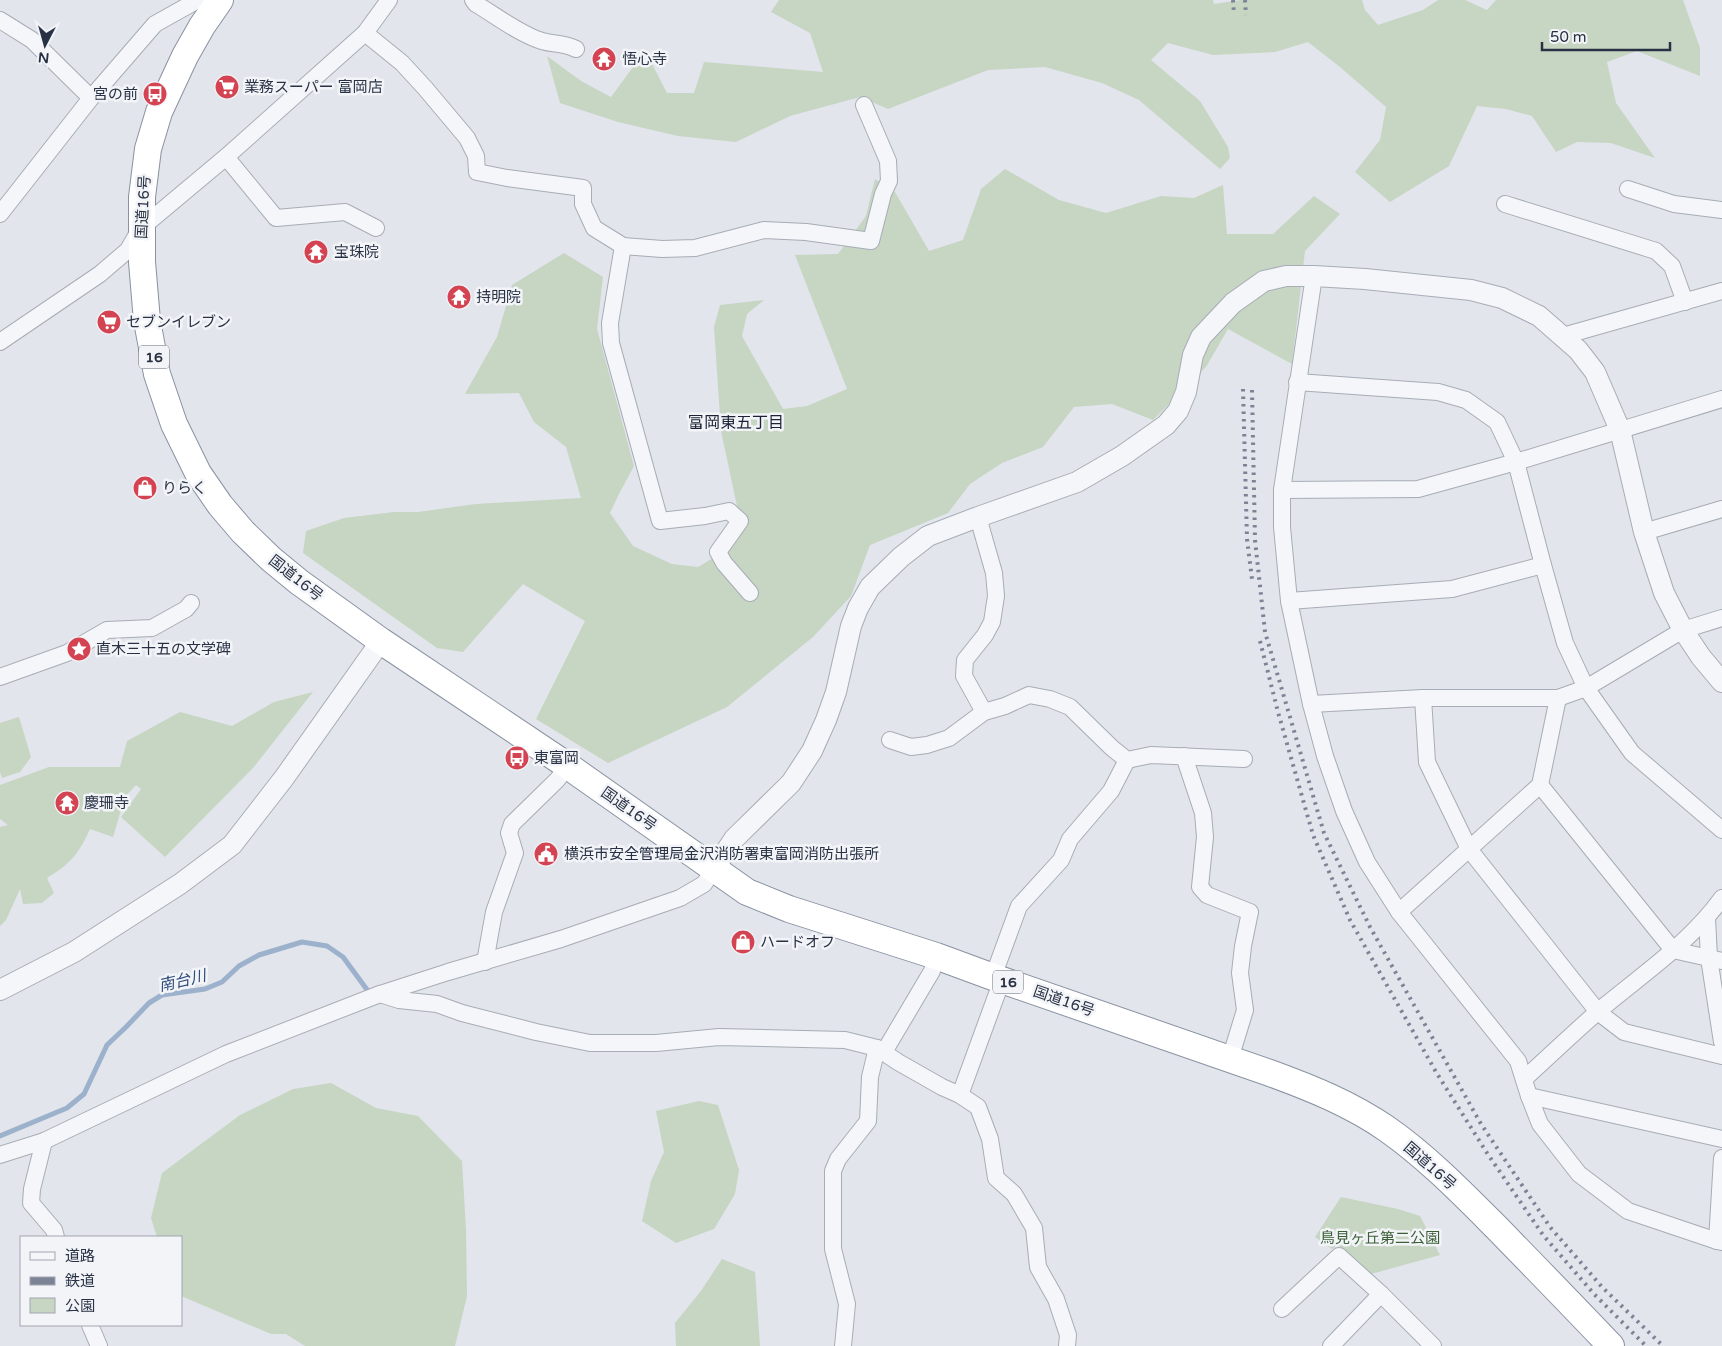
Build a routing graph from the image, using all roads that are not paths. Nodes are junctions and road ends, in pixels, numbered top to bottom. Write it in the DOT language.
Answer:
graph roads {
  1 [pos="198,0"];
  2 [pos="220,0"];
  3 [pos="472,0"];
  4 [pos="383,3"];
  5 [pos="0,20"];
  6 [pos="0,28"];
  7 [pos="365,33"];
  8 [pos="576,49"];
  9 [pos="91,98"];
  10 [pos="864,105"];
  11 [pos="226,157"];
  12 [pos="1628,189"];
  13 [pos="1505,204"];
  14 [pos="1722,210"];
  15 [pos="0,214"];
  16 [pos="376,228"];
  17 [pos="140,229"];
  18 [pos="623,246"];
  19 [pos="1314,276"];
  20 [pos="1722,291"];
  21 [pos="1685,302"];
  22 [pos="1563,336"];
  23 [pos="0,340"];
  24 [pos="1297,382"];
  25 [pos="1722,399"];
  26 [pos="1620,430"];
  27 [pos="1516,462"];
  28 [pos="1282,490"];
  29 [pos="1722,510"];
  30 [pos="978,517"];
  31 [pos="1644,532"];
  32 [pos="1542,565"];
  33 [pos="750,593"];
  34 [pos="1289,601"];
  35 [pos="191,603"];
  36 [pos="1722,618"];
  37 [pos="1683,630"];
  38 [pos="381,641"];
  39 [pos="0,677"];
  40 [pos="1722,682"];
  41 [pos="1586,688"];
  42 [pos="1423,698"];
  43 [pos="1558,698"];
  44 [pos="1311,704"];
  45 [pos="984,712"];
  46 [pos="890,740"];
  47 [pos="1184,756"];
  48 [pos="1244,759"];
  49 [pos="1127,760"];
  50 [pos="568,766"];
  51 [pos="1540,786"];
  52 [pos="1722,830"];
  53 [pos="1469,849"];
  54 [pos="714,869"];
  55 [pos="1722,898"];
  56 [pos="1398,912"];
  57 [pos="1707,918"];
  58 [pos="1673,950"];
  59 [pos="936,956"];
  60 [pos="1715,959"];
  61 [pos="485,962"];
  62 [pos="998,978"];
  63 [pos="0,990"];
  64 [pos="380,994"];
  65 [pos="1598,1012"];
  66 [pos="1722,1042"];
  67 [pos="880,1050"];
  68 [pos="1722,1056"];
  69 [pos="1230,1059"];
  70 [pos="1524,1079"];
  71 [pos="960,1095"];
  72 [pos="1528,1096"];
  73 [pos="1722,1139"];
  74 [pos="44,1141"];
  75 [pos="0,1155"];
  76 [pos="1722,1158"];
  77 [pos="56,1236"];
  78 [pos="1720,1241"];
  79 [pos="1382,1294"];
  80 [pos="1282,1309"];
  81 [pos="90,1326"];
  82 [pos="99,1346"];
  83 [pos="843,1346"];
  84 [pos="1067,1346"];
  85 [pos="1331,1346"];
  86 [pos="1433,1346"];
  87 [pos="1611,1346"];
  1 -- 9 [label="street"];
  2 -- 17 [label="highway, 国道16号 / 16"];
  3 -- 8 [label="street"];
  4 -- 7 [label="street"];
  5 -- 6 [label="street"];
  5 -- 9 [label="street"];
  7 -- 11 [label="street"];
  7 -- 18 [label="street"];
  9 -- 15 [label="street"];
  10 -- 18 [label="street"];
  11 -- 16 [label="street"];
  11 -- 17 [label="street"];
  12 -- 14 [label="street"];
  13 -- 21 [label="street"];
  17 -- 23 [label="street"];
  17 -- 38 [label="highway, 国道16号 / 16"];
  18 -- 33 [label="street"];
  19 -- 22 [label="street"];
  19 -- 24 [label="street"];
  19 -- 30 [label="street"];
  20 -- 21 [label="street"];
  21 -- 22 [label="street"];
  22 -- 26 [label="street"];
  24 -- 27 [label="street"];
  24 -- 28 [label="street"];
  25 -- 26 [label="street"];
  26 -- 27 [label="street"];
  26 -- 31 [label="street"];
  27 -- 28 [label="street"];
  27 -- 32 [label="street"];
  28 -- 34 [label="street"];
  29 -- 31 [label="street"];
  30 -- 45 [label="street"];
  30 -- 54 [label="street"];
  31 -- 37 [label="street"];
  32 -- 34 [label="street"];
  32 -- 41 [label="street"];
  34 -- 44 [label="street"];
  35 -- 39 [label="street"];
  36 -- 37 [label="street"];
  37 -- 40 [label="street"];
  37 -- 41 [label="street"];
  38 -- 50 [label="highway, 国道16号 / 16"];
  38 -- 63 [label="street"];
  41 -- 43 [label="street"];
  41 -- 52 [label="street"];
  42 -- 43 [label="street"];
  42 -- 44 [label="street"];
  42 -- 53 [label="street"];
  43 -- 51 [label="street"];
  44 -- 56 [label="street"];
  45 -- 46 [label="street"];
  45 -- 49 [label="street"];
  47 -- 48 [label="street"];
  47 -- 49 [label="street"];
  47 -- 69 [label="street"];
  49 -- 62 [label="street"];
  50 -- 54 [label="highway, 国道16号 / 16"];
  50 -- 61 [label="street"];
  51 -- 53 [label="street"];
  51 -- 58 [label="street"];
  53 -- 56 [label="street"];
  53 -- 65 [label="street"];
  54 -- 59 [label="highway, 国道16号 / 16"];
  54 -- 61 [label="street"];
  55 -- 57 [label="street"];
  56 -- 70 [label="street"];
  57 -- 58 [label="street"];
  57 -- 60 [label="street"];
  58 -- 60 [label="street"];
  58 -- 65 [label="street"];
  59 -- 62 [label="highway, 国道16号 / 16"];
  59 -- 67 [label="street"];
  60 -- 66 [label="street"];
  61 -- 64 [label="street"];
  62 -- 69 [label="highway, 国道16号 / 16"];
  62 -- 71 [label="street"];
  64 -- 67 [label="street"];
  64 -- 74 [label="street"];
  65 -- 68 [label="street"];
  65 -- 70 [label="street"];
  67 -- 71 [label="street"];
  67 -- 83 [label="street"];
  69 -- 87 [label="highway, 国道16号 / 16"];
  70 -- 72 [label="street"];
  71 -- 84 [label="street"];
  72 -- 73 [label="street"];
  72 -- 78 [label="street"];
  74 -- 75 [label="street"];
  74 -- 77 [label="street"];
  76 -- 78 [label="street"];
  79 -- 80 [label="street"];
  79 -- 85 [label="street"];
  79 -- 86 [label="street"];
  81 -- 82 [label="street"];
}
